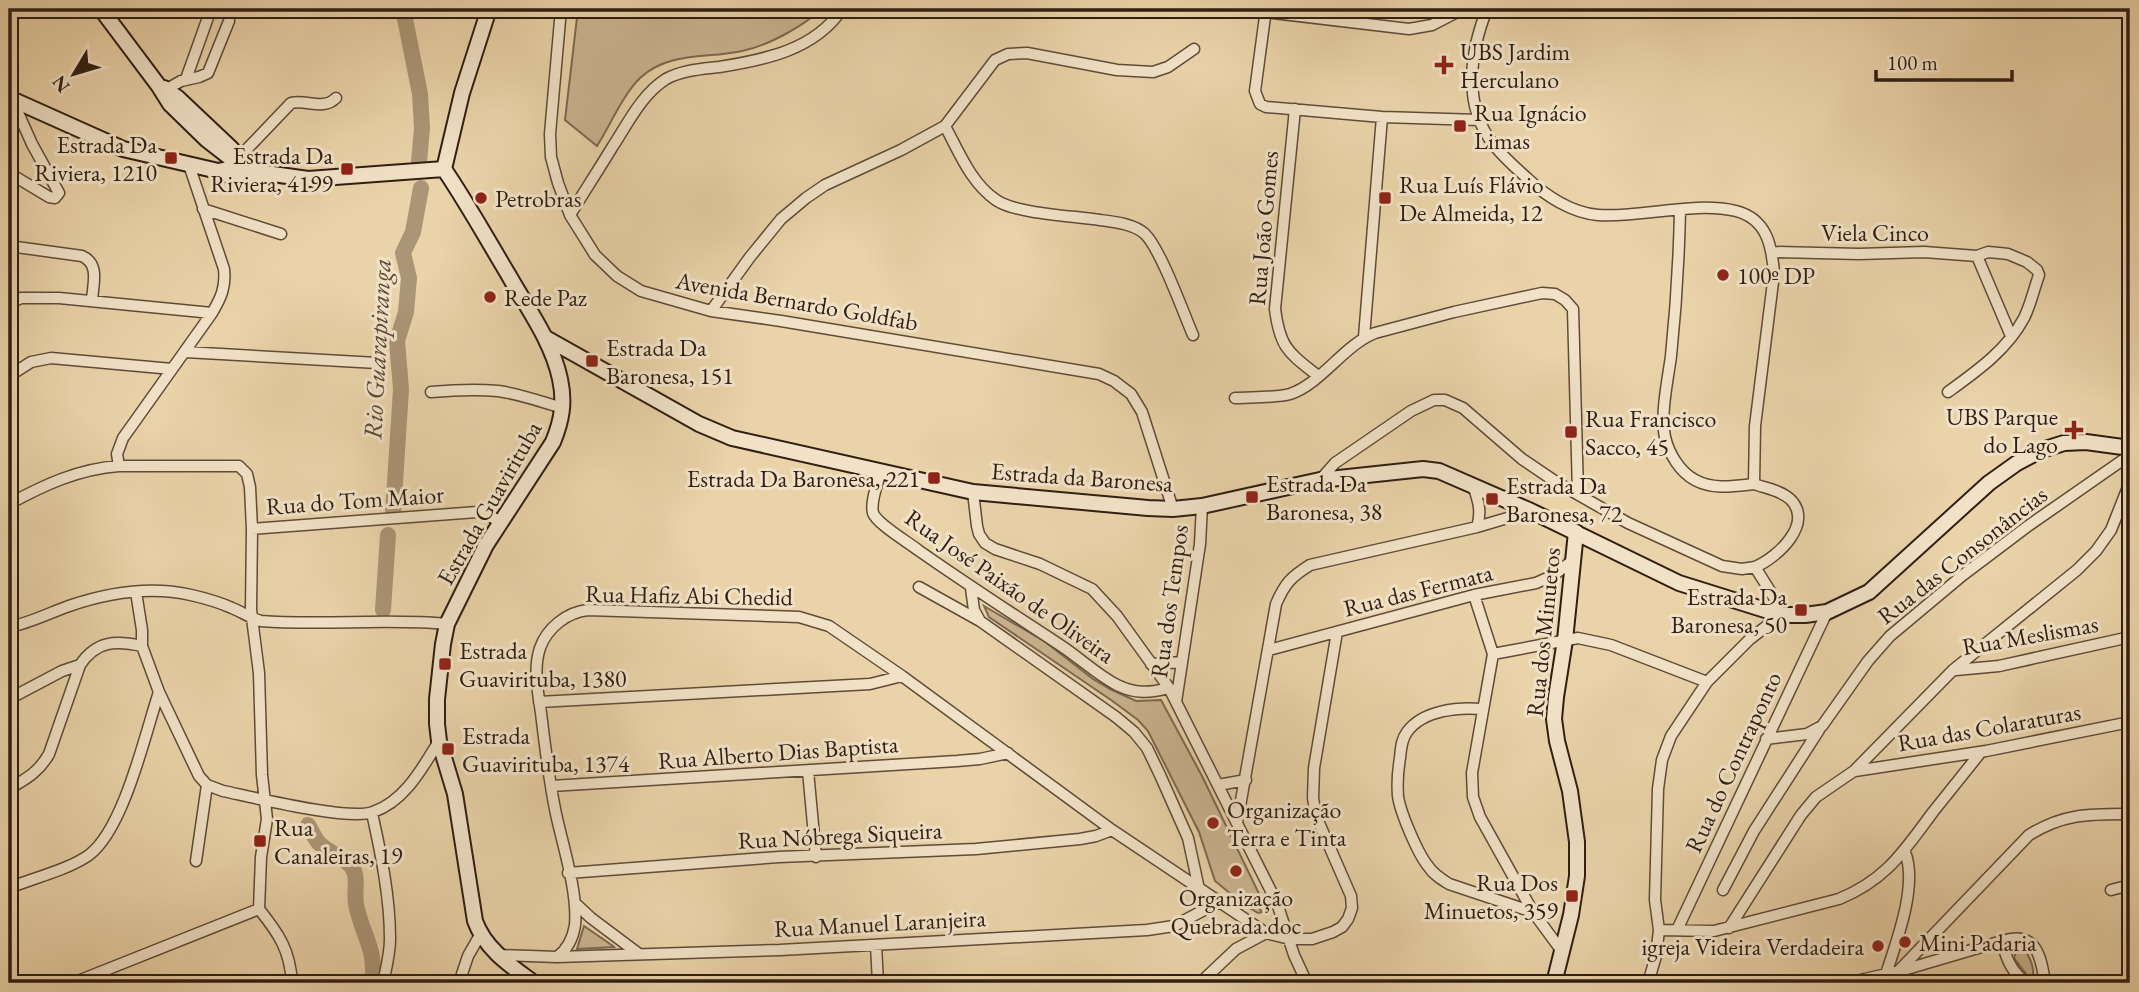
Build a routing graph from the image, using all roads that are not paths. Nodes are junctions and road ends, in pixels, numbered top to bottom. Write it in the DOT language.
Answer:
graph roads {
  1 [pos="101,9"];
  2 [pos="211,9"];
  3 [pos="489,9"];
  4 [pos="561,9"];
  5 [pos="842,9"];
  6 [pos="1463,9"];
  7 [pos="1487,9"];
  8 [pos="1266,10"];
  9 [pos="229,21"];
  10 [pos="1194,48"];
  11 [pos="186,79"];
  12 [pos="162,87"];
  13 [pos="336,98"];
  14 [pos="10,99"];
  15 [pos="1295,109"];
  16 [pos="1382,117"];
  17 [pos="1479,120"];
  18 [pos="945,127"];
  19 [pos="238,156"];
  20 [pos="195,167"];
  21 [pos="444,169"];
  22 [pos="218,171"];
  23 [pos="9,173"];
  24 [pos="278,176"];
  25 [pos="203,209"];
  26 [pos="1680,210"];
  27 [pos="570,215"];
  28 [pos="281,234"];
  29 [pos="9,246"];
  30 [pos="1773,252"];
  31 [pos="1977,256"];
  32 [pos="92,300"];
  33 [pos="9,304"];
  34 [pos="711,311"];
  35 [pos="212,313"];
  36 [pos="1193,335"];
  37 [pos="2011,336"];
  38 [pos="1364,337"];
  39 [pos="546,338"];
  40 [pos="185,352"];
  41 [pos="377,363"];
  42 [pos="172,369"];
  43 [pos="9,376"];
  44 [pos="1318,376"];
  45 [pos="431,391"];
  46 [pos="1948,392"];
  47 [pos="1235,398"];
  48 [pos="563,408"];
  49 [pos="2130,449"];
  50 [pos="2130,455"];
  51 [pos="119,466"];
  52 [pos="881,471"];
  53 [pos="1320,480"];
  54 [pos="2130,482"];
  55 [pos="1754,484"];
  56 [pos="1473,485"];
  57 [pos="973,492"];
  58 [pos="1578,493"];
  59 [pos="9,504"];
  60 [pos="1202,506"];
  61 [pos="1173,509"];
  62 [pos="1531,511"];
  63 [pos="2120,511"];
  64 [pos="2130,518"];
  65 [pos="501,522"];
  66 [pos="1477,527"];
  67 [pos="252,529"];
  68 [pos="1576,532"];
  69 [pos="1572,561"];
  70 [pos="1755,567"];
  71 [pos="919,587"];
  72 [pos="971,588"];
  73 [pos="136,592"];
  74 [pos="1474,595"];
  75 [pos="1827,612"];
  76 [pos="1781,615"];
  77 [pos="252,619"];
  78 [pos="980,621"];
  79 [pos="447,624"];
  80 [pos="9,627"];
  81 [pos="1336,632"];
  82 [pos="2130,637"];
  83 [pos="1565,640"];
  84 [pos="142,646"];
  85 [pos="1269,650"];
  86 [pos="1493,654"];
  87 [pos="1182,662"];
  88 [pos="1151,664"];
  89 [pos="80,665"];
  90 [pos="1954,670"];
  91 [pos="902,676"];
  92 [pos="1707,682"];
  93 [pos="1169,688"];
  94 [pos="159,692"];
  95 [pos="9,699"];
  96 [pos="539,702"];
  97 [pos="1176,702"];
  98 [pos="1482,709"];
  99 [pos="2130,722"];
  100 [pos="1822,726"];
  101 [pos="1766,739"];
  102 [pos="439,741"];
  103 [pos="1981,752"];
  104 [pos="1007,753"];
  105 [pos="808,771"];
  106 [pos="1854,771"];
  107 [pos="1246,780"];
  108 [pos="207,785"];
  109 [pos="1218,785"];
  110 [pos="551,786"];
  111 [pos="9,789"];
  112 [pos="266,800"];
  113 [pos="372,813"];
  114 [pos="2130,814"];
  115 [pos="1237,824"];
  116 [pos="1112,830"];
  117 [pos="1905,852"];
  118 [pos="816,857"];
  119 [pos="196,861"];
  120 [pos="568,873"];
  121 [pos="2130,885"];
  122 [pos="9,888"];
  123 [pos="1199,889"];
  124 [pos="1723,890"];
  125 [pos="2111,890"];
  126 [pos="1219,902"];
  127 [pos="575,903"];
  128 [pos="259,909"];
  129 [pos="1533,912"];
  130 [pos="1729,928"];
  131 [pos="1659,930"];
  132 [pos="1677,930"];
  133 [pos="1266,933"];
  134 [pos="480,935"];
  135 [pos="1290,939"];
  136 [pos="2002,941"];
  137 [pos="876,945"];
  138 [pos="1561,950"];
  139 [pos="498,954"];
  140 [pos="639,954"];
  141 [pos="537,957"];
  142 [pos="557,957"];
  143 [pos="512,966"];
  144 [pos="1900,971"];
  145 [pos="1887,978"];
  146 [pos="2012,979"];
  147 [pos="73,983"];
  148 [pos="292,983"];
  149 [pos="383,983"];
  150 [pos="459,983"];
  151 [pos="534,983"];
  152 [pos="878,983"];
  153 [pos="1200,983"];
  154 [pos="1307,983"];
  155 [pos="1440,983"];
  156 [pos="1476,983"];
  157 [pos="1554,983"];
  158 [pos="1648,983"];
  159 [pos="1847,983"];
  160 [pos="2027,983"];
  161 [pos="2045,983"];
  1 -- 12 [label="main road"];
  2 -- 11 [label="street"];
  3 -- 21 [label="main road"];
  4 -- 27 [label="street, Avenida Bernardo Goldfab"];
  5 -- 27 [label="street"];
  6 -- 8 [label="street"];
  7 -- 17 [label="street"];
  8 -- 15 [label="street"];
  9 -- 11 [label="street"];
  10 -- 18 [label="street"];
  11 -- 12 [label="street"];
  12 -- 19 [label="main road"];
  13 -- 19 [label="street"];
  14 -- 20 [label="main road"];
  14 -- 23 [label="street"];
  15 -- 16 [label="street"];
  15 -- 44 [label="street, Rua João Gomes"];
  16 -- 17 [label="street"];
  16 -- 38 [label="street"];
  17 -- 26 [label="street"];
  18 -- 34 [label="street"];
  18 -- 36 [label="street"];
  19 -- 20 [label="main road"];
  19 -- 22 [label="main road"];
  19 -- 24 [label="main road"];
  20 -- 22 [label="main road"];
  20 -- 25 [label="street"];
  21 -- 24 [label="main road"];
  21 -- 39 [label="main road, Estrada Guavirituba"];
  22 -- 24 [label="main road"];
  25 -- 28 [label="street"];
  25 -- 35 [label="street"];
  26 -- 30 [label="street"];
  26 -- 55 [label="street"];
  27 -- 34 [label="street, Avenida Bernardo Goldfab"];
  29 -- 32 [label="street"];
  30 -- 31 [label="street, Viela Cinco"];
  30 -- 55 [label="street"];
  31 -- 37 [label="street"];
  31 -- 37 [label="street, Viela Cinco"];
  32 -- 33 [label="street"];
  32 -- 35 [label="street"];
  34 -- 61 [label="street, Avenida Bernardo Goldfab"];
  35 -- 40 [label="street"];
  37 -- 46 [label="street"];
  38 -- 44 [label="street"];
  38 -- 58 [label="street"];
  39 -- 48 [label="main road, Estrada Guavirituba"];
  39 -- 52 [label="main road, Estrada da Baronesa"];
  40 -- 41 [label="street"];
  40 -- 42 [label="street"];
  42 -- 43 [label="street"];
  42 -- 51 [label="street"];
  44 -- 47 [label="street"];
  45 -- 48 [label="street"];
  48 -- 65 [label="main road, Estrada Guavirituba"];
  49 -- 75 [label="main road, Estrada da Baronesa"];
  50 -- 100 [label="street, Rua das Consonâncias"];
  51 -- 59 [label="street"];
  51 -- 67 [label="street"];
  52 -- 57 [label="main road, Estrada da Baronesa"];
  52 -- 72 [label="street, Rua José Paixão de Oliveira"];
  53 -- 56 [label="main road, Estrada da Baronesa"];
  53 -- 58 [label="street"];
  53 -- 60 [label="main road, Estrada da Baronesa"];
  54 -- 63 [label="street"];
  55 -- 70 [label="street"];
  56 -- 62 [label="main road, Estrada da Baronesa"];
  56 -- 66 [label="street"];
  57 -- 61 [label="main road, Estrada da Baronesa"];
  57 -- 88 [label="street"];
  58 -- 70 [label="street"];
  60 -- 61 [label="main road, Estrada da Baronesa"];
  60 -- 87 [label="street, Rua dos Tempos"];
  62 -- 66 [label="street"];
  62 -- 68 [label="main road, Estrada da Baronesa"];
  63 -- 64 [label="street"];
  63 -- 90 [label="street"];
  65 -- 67 [label="street, Rua do Tom Maior"];
  65 -- 79 [label="main road, Estrada Guavirituba"];
  66 -- 85 [label="street"];
  67 -- 77 [label="street"];
  68 -- 69 [label="main road, Rua dos Minuetos"];
  68 -- 76 [label="main road, Estrada da Baronesa"];
  69 -- 74 [label="street, Rua das Fermata"];
  69 -- 83 [label="main road, Rua dos Minuetos"];
  70 -- 76 [label="street"];
  71 -- 78 [label="street"];
  72 -- 78 [label="street"];
  72 -- 93 [label="street, Rua José Paixão de Oliveira"];
  73 -- 77 [label="street"];
  73 -- 80 [label="street"];
  73 -- 84 [label="street"];
  74 -- 81 [label="street, Rua das Fermata"];
  74 -- 86 [label="street"];
  75 -- 76 [label="main road, Estrada da Baronesa"];
  75 -- 101 [label="street, Rua do Contraponto"];
  76 -- 92 [label="street"];
  77 -- 79 [label="street"];
  77 -- 112 [label="street"];
  78 -- 123 [label="street"];
  79 -- 102 [label="main road, Estrada Guavirituba"];
  81 -- 85 [label="street, Rua das Fermata"];
  81 -- 135 [label="street"];
  82 -- 90 [label="street, Rua Meslismas"];
  83 -- 86 [label="street"];
  83 -- 92 [label="street"];
  83 -- 138 [label="main road, Rua dos Minuetos"];
  84 -- 89 [label="street"];
  84 -- 94 [label="street"];
  85 -- 107 [label="street"];
  86 -- 98 [label="street"];
  87 -- 88 [label="street"];
  87 -- 97 [label="street, Rua dos Tempos"];
  88 -- 93 [label="street"];
  89 -- 95 [label="street"];
  89 -- 111 [label="street"];
  90 -- 106 [label="street, Rua Meslismas"];
  91 -- 96 [label="street"];
  91 -- 96 [label="street, Rua Hafiz Abi Chedid"];
  91 -- 104 [label="street, Rua Hafiz Abi Chedid"];
  92 -- 131 [label="street"];
  93 -- 97 [label="street"];
  94 -- 108 [label="street"];
  94 -- 122 [label="street"];
  96 -- 110 [label="street, Rua Hafiz Abi Chedid"];
  97 -- 109 [label="street"];
  98 -- 129 [label="street"];
  98 -- 129 [label="street"];
  99 -- 103 [label="street, Rua das Colaraturas"];
  100 -- 101 [label="street"];
  100 -- 124 [label="street, Rua das Consonâncias"];
  101 -- 132 [label="street, Rua do Contraponto"];
  102 -- 113 [label="street"];
  102 -- 134 [label="main road, Estrada Guavirituba"];
  103 -- 106 [label="street, Rua das Colaraturas"];
  103 -- 117 [label="street"];
  104 -- 105 [label="street, Rua Alberto Dias Baptista"];
  104 -- 116 [label="street, Rua Hafiz Abi Chedid"];
  105 -- 110 [label="street, Rua Alberto Dias Baptista"];
  105 -- 118 [label="street"];
  106 -- 130 [label="street"];
  107 -- 109 [label="street"];
  107 -- 115 [label="street"];
  108 -- 112 [label="street"];
  108 -- 119 [label="street"];
  109 -- 115 [label="street"];
  110 -- 120 [label="street, Rua Hafiz Abi Chedid"];
  112 -- 113 [label="street"];
  112 -- 128 [label="street"];
  113 -- 149 [label="street"];
  114 -- 144 [label="street"];
  115 -- 135 [label="street"];
  116 -- 118 [label="street, Rua Nóbrega Siqueira"];
  116 -- 123 [label="street, Rua Hafiz Abi Chedid"];
  117 -- 130 [label="street"];
  117 -- 145 [label="street"];
  118 -- 120 [label="street, Rua Nóbrega Siqueira"];
  120 -- 127 [label="street, Rua Hafiz Abi Chedid"];
  121 -- 125 [label="street"];
  123 -- 126 [label="street, Rua Hafiz Abi Chedid"];
  126 -- 133 [label="street, Rua Hafiz Abi Chedid"];
  126 -- 137 [label="street, Rua Manuel Laranjeira"];
  127 -- 140 [label="street"];
  127 -- 142 [label="street, Rua Hafiz Abi Chedid"];
  128 -- 147 [label="street"];
  128 -- 148 [label="street"];
  129 -- 138 [label="street"];
  130 -- 132 [label="street"];
  131 -- 132 [label="street"];
  131 -- 158 [label="street"];
  133 -- 135 [label="street, Rua Hafiz Abi Chedid"];
  133 -- 153 [label="street"];
  134 -- 139 [label="main road, Estrada Guavirituba"];
  134 -- 150 [label="street"];
  135 -- 154 [label="street"];
  136 -- 144 [label="street"];
  136 -- 146 [label="street"];
  136 -- 161 [label="street"];
  137 -- 140 [label="street, Rua Manuel Laranjeira"];
  137 -- 152 [label="street"];
  138 -- 157 [label="main road, Rua dos Minuetos"];
  139 -- 141 [label="street, Rua Manuel Laranjeira"];
  139 -- 143 [label="main road, Estrada Guavirituba"];
  140 -- 142 [label="street, Rua Manuel Laranjeira"];
  141 -- 142 [label="street, Rua Manuel Laranjeira"];
  141 -- 143 [label="street, Rua Manuel Laranjeira"];
  143 -- 151 [label="main road, Estrada Guavirituba"];
  144 -- 145 [label="street"];
  145 -- 159 [label="street"];
  146 -- 160 [label="street"];
  155 -- 156 [label="street"];
}
